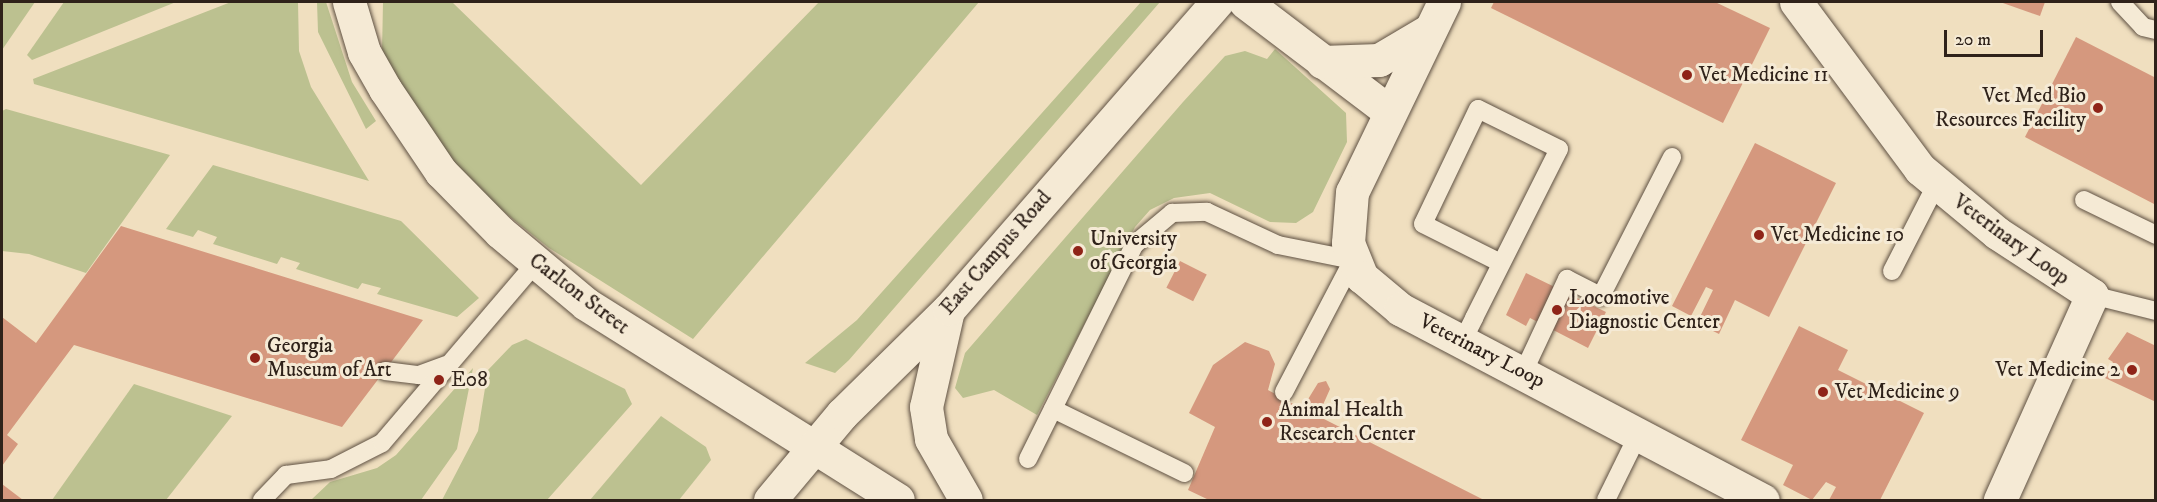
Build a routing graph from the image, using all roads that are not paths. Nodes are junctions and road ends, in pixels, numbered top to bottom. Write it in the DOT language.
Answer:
graph roads {
  1 [pos="349,2"];
  2 [pos="1217,2"];
  3 [pos="1245,2"];
  4 [pos="1797,2"];
  5 [pos="2120,2"];
  6 [pos="1437,16"];
  7 [pos="2156,30"];
  8 [pos="1322,62"];
  9 [pos="1390,112"];
  10 [pos="1672,157"];
  11 [pos="1937,183"];
  12 [pos="2084,200"];
  13 [pos="2156,235"];
  14 [pos="1353,260"];
  15 [pos="536,263"];
  16 [pos="1501,263"];
  17 [pos="1892,271"];
  18 [pos="2092,296"];
  19 [pos="949,309"];
  20 [pos="2156,311"];
  21 [pos="1462,342"];
  22 [pos="453,361"];
  23 [pos="385,370"];
  24 [pos="1523,373"];
  25 [pos="1284,392"];
  26 [pos="1053,409"];
  27 [pos="1638,435"];
  28 [pos="814,447"];
  29 [pos="1028,459"];
  30 [pos="1184,473"];
  31 [pos="262,501"];
  32 [pos="770,501"];
  33 [pos="898,501"];
  34 [pos="966,501"];
  35 [pos="1606,501"];
  36 [pos="1763,501"];
  37 [pos="2000,501"];
  1 -- 15 [label="street, Carlton Street"];
  2 -- 19 [label="street, East Campus Road"];
  3 -- 8 [label="street"];
  4 -- 11 [label="street, Veterinary Loop"];
  5 -- 7 [label="lane"];
  6 -- 8 [label="street"];
  6 -- 9 [label="street, Veterinary Loop"];
  8 -- 9 [label="street"];
  9 -- 14 [label="street, Veterinary Loop"];
  10 -- 24 [label="lane"];
  11 -- 17 [label="lane"];
  11 -- 18 [label="street, Veterinary Loop"];
  12 -- 13 [label="lane"];
  14 -- 21 [label="street, Veterinary Loop"];
  14 -- 25 [label="lane"];
  14 -- 26 [label="lane"];
  15 -- 22 [label="lane"];
  15 -- 28 [label="street, Carlton Street"];
  16 -- 16 [label="lane"];
  16 -- 21 [label="lane"];
  18 -- 20 [label="lane"];
  18 -- 37 [label="street, Veterinary Loop"];
  19 -- 28 [label="street, East Campus Road"];
  19 -- 34 [label="street"];
  21 -- 24 [label="street, Veterinary Loop"];
  22 -- 23 [label="lane"];
  22 -- 31 [label="lane"];
  24 -- 27 [label="street, Veterinary Loop"];
  26 -- 29 [label="lane"];
  26 -- 30 [label="lane"];
  27 -- 35 [label="lane"];
  27 -- 36 [label="street, Veterinary Loop"];
  28 -- 32 [label="street, East Campus Road"];
  28 -- 33 [label="street, Carlton Street"];
}
